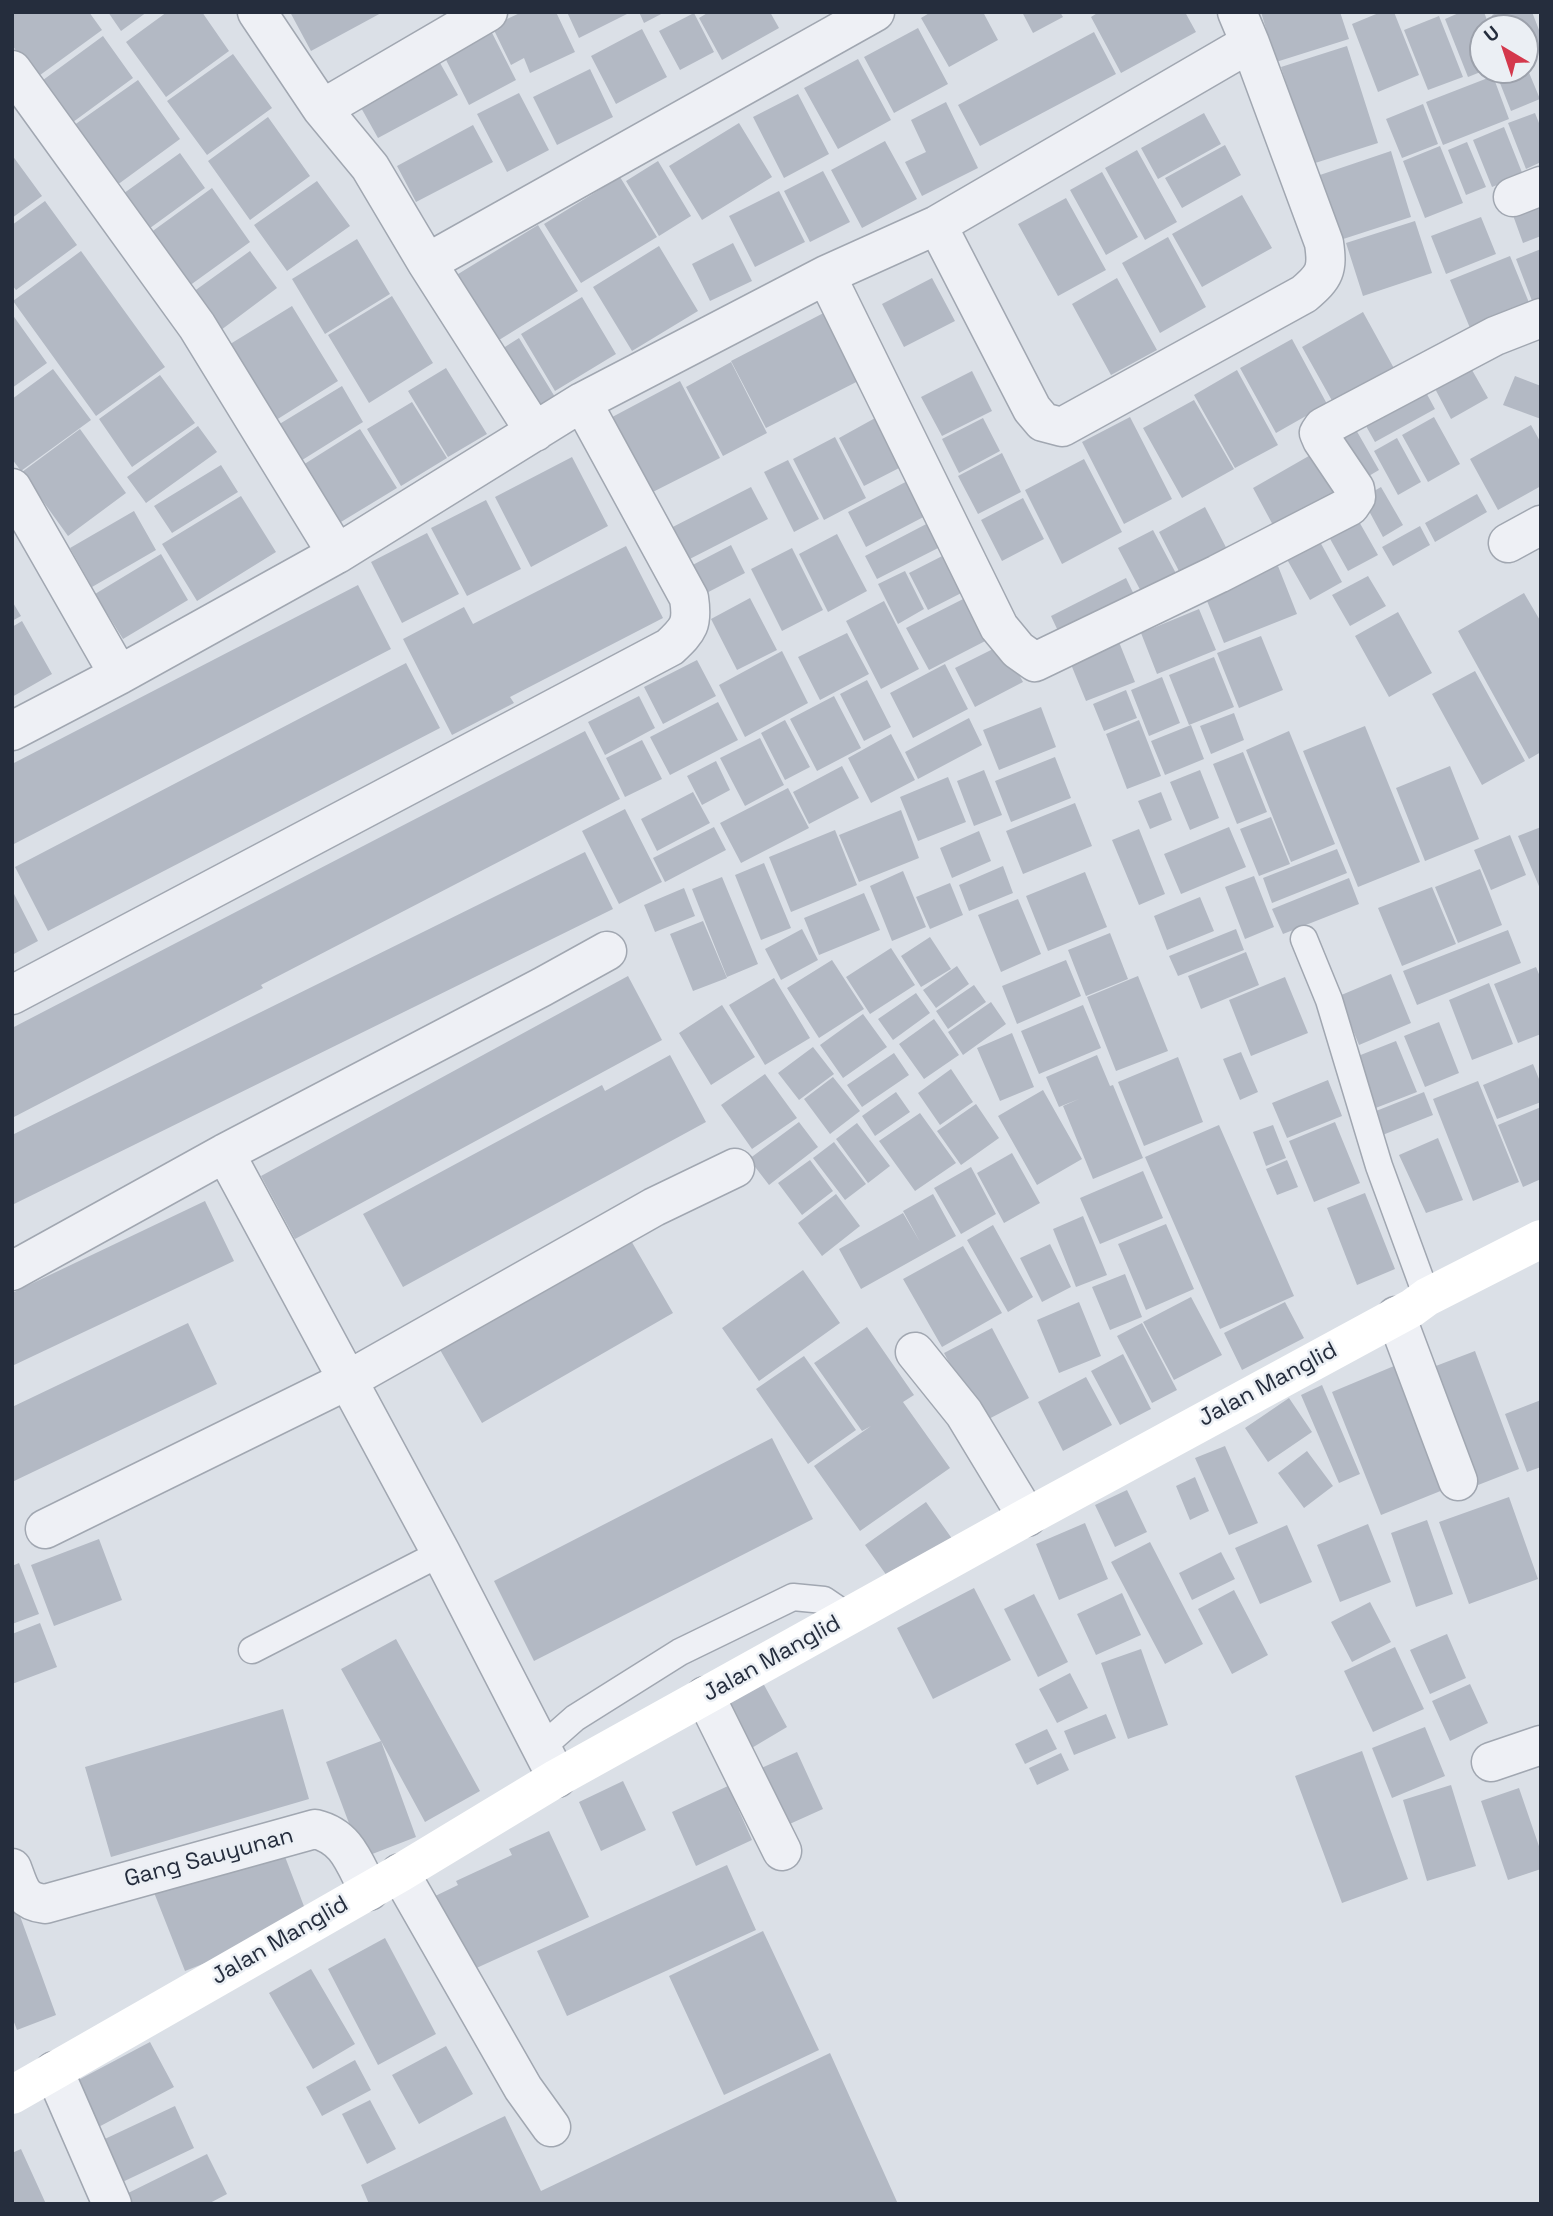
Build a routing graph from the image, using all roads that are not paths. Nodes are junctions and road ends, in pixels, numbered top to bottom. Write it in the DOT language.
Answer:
graph roads {
  1 [pos="257,12"];
  2 [pos="488,12"];
  3 [pos="875,12"];
  4 [pos="1244,28"];
  5 [pos="12,69"];
  6 [pos="322,109"];
  7 [pos="937,225"];
  8 [pos="427,263"];
  9 [pos="826,275"];
  10 [pos="1541,318"];
  11 [pos="582,402"];
  12 [pos="535,432"];
  13 [pos="12,488"];
  14 [pos="1541,525"];
  15 [pos="1508,543"];
  16 [pos="337,554"];
  17 [pos="119,675"];
  18 [pos="12,731"];
  19 [pos="1304,939"];
  20 [pos="607,951"];
  21 [pos="12,995"];
  22 [pos="225,1153"];
  23 [pos="734,1168"];
  24 [pos="1541,1239"];
  25 [pos="12,1271"];
  26 [pos="1411,1306"];
  27 [pos="915,1352"];
  28 [pos="348,1380"];
  29 [pos="1458,1481"];
  30 [pos="1027,1517"];
  31 [pos="45,1528"];
  32 [pos="441,1553"];
  33 [pos="849,1617"];
  34 [pos="252,1650"];
  35 [pos="705,1696"];
  36 [pos="1541,1745"];
  37 [pos="1491,1762"];
  38 [pos="549,1763"];
  39 [pos="782,1852"];
  40 [pos="17,1881"];
  41 [pos="384,1882"];
  42 [pos="54,2071"];
  43 [pos="12,2095"];
  44 [pos="551,2127"];
  45 [pos="112,2204"];
  1 -- 6 [label="street"];
  2 -- 6 [label="street"];
  3 -- 8 [label="street"];
  4 -- 7 [label="street"];
  4 -- 7 [label="street"];
  5 -- 16 [label="street"];
  6 -- 8 [label="street"];
  7 -- 9 [label="street"];
  8 -- 12 [label="street"];
  9 -- 10 [label="street"];
  9 -- 11 [label="street"];
  11 -- 12 [label="street"];
  11 -- 21 [label="street"];
  12 -- 16 [label="street"];
  13 -- 17 [label="street"];
  14 -- 15 [label="street"];
  16 -- 17 [label="street"];
  17 -- 18 [label="street"];
  19 -- 26 [label="lane"];
  20 -- 22 [label="street"];
  22 -- 25 [label="street"];
  22 -- 28 [label="street"];
  23 -- 28 [label="street"];
  24 -- 26 [label="street, Jalan Manglid"];
  26 -- 29 [label="street"];
  26 -- 30 [label="street, Jalan Manglid"];
  27 -- 30 [label="street"];
  28 -- 31 [label="street"];
  28 -- 32 [label="street"];
  30 -- 33 [label="street, Jalan Manglid"];
  32 -- 34 [label="lane"];
  32 -- 38 [label="street"];
  33 -- 35 [label="street, Jalan Manglid"];
  33 -- 38 [label="lane"];
  35 -- 38 [label="street, Jalan Manglid"];
  35 -- 39 [label="street"];
  36 -- 37 [label="street"];
  38 -- 41 [label="street, Jalan Manglid"];
  40 -- 41 [label="street, Gang Sauyunan"];
  41 -- 42 [label="street, Jalan Manglid"];
  41 -- 44 [label="street, Gang Sauyunan"];
  42 -- 43 [label="street, Jalan Manglid"];
  42 -- 45 [label="street"];
}
